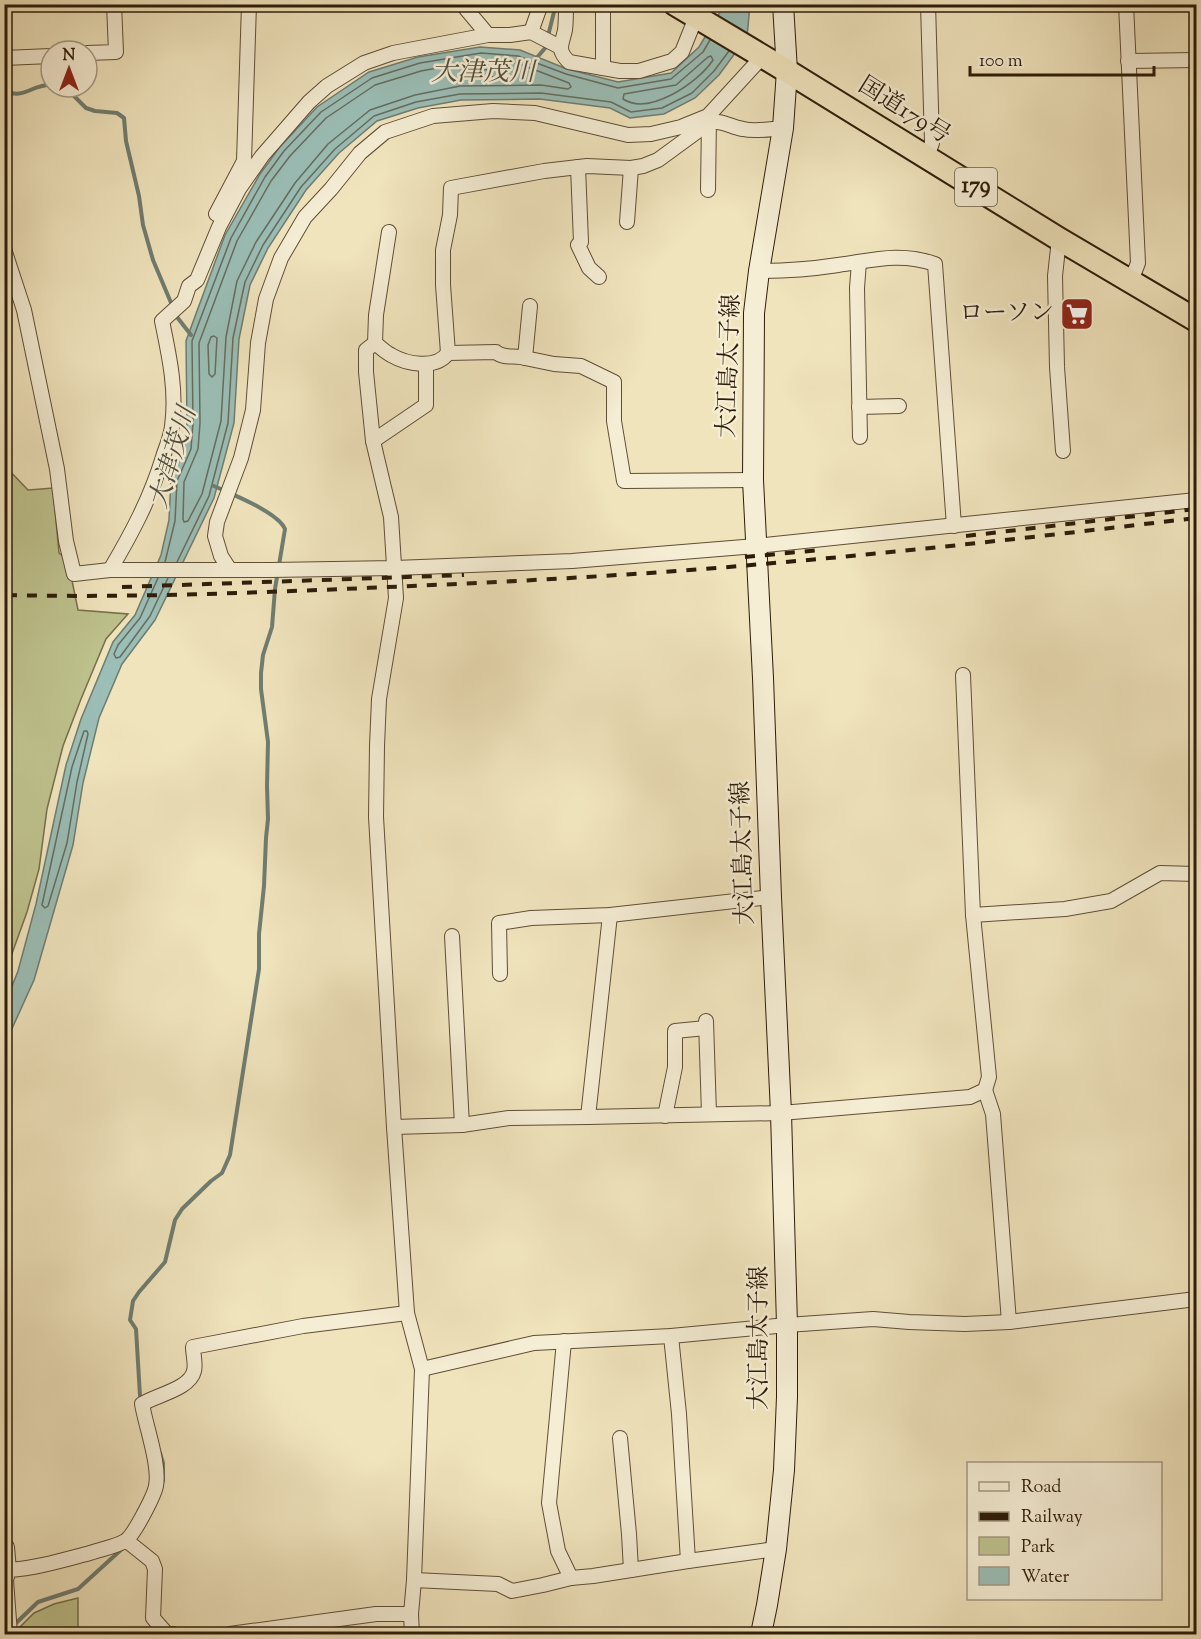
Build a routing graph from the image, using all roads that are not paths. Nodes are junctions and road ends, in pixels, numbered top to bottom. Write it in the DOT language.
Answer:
graph roads {
  1 [pos="114,4"];
  2 [pos="249,4"];
  3 [pos="462,4"];
  4 [pos="541,4"];
  5 [pos="566,4"];
  6 [pos="603,4"];
  7 [pos="675,4"];
  8 [pos="783,4"];
  9 [pos="928,4"];
  10 [pos="1126,4"];
  11 [pos="700,19"];
  12 [pos="531,32"];
  13 [pos="488,35"];
  14 [pos="560,47"];
  15 [pos="99,53"];
  16 [pos="759,55"];
  17 [pos="39,57"];
  18 [pos="4,58"];
  19 [pos="1197,60"];
  20 [pos="1128,61"];
  21 [pos="603,68"];
  22 [pos="787,71"];
  23 [pos="709,119"];
  24 [pos="783,128"];
  25 [pos="927,157"];
  26 [pos="578,167"];
  27 [pos="631,168"];
  28 [pos="708,190"];
  29 [pos="627,222"];
  30 [pos="389,232"];
  31 [pos="1059,238"];
  32 [pos="4,249"];
  33 [pos="859,262"];
  34 [pos="759,272"];
  35 [pos="599,277"];
  36 [pos="1131,281"];
  37 [pos="189,286"];
  38 [pos="530,306"];
  39 [pos="1197,320"];
  40 [pos="375,344"];
  41 [pos="448,353"];
  42 [pos="525,358"];
  43 [pos="426,364"];
  44 [pos="899,406"];
  45 [pos="859,407"];
  46 [pos="860,437"];
  47 [pos="373,441"];
  48 [pos="1063,451"];
  49 [pos="753,480"];
  50 [pos="1197,500"];
  51 [pos="954,526"];
  52 [pos="756,546"];
  53 [pos="395,568"];
  54 [pos="110,570"];
  55 [pos="230,570"];
  56 [pos="963,675"];
  57 [pos="1197,873"];
  58 [pos="771,897"];
  59 [pos="610,915"];
  60 [pos="973,915"];
  61 [pos="452,936"];
  62 [pos="500,974"];
  63 [pos="985,1090"];
  64 [pos="781,1113"];
  65 [pos="709,1114"];
  66 [pos="665,1116"];
  67 [pos="588,1117"];
  68 [pos="462,1125"];
  69 [pos="394,1127"];
  70 [pos="1197,1299"];
  71 [pos="407,1312"];
  72 [pos="1009,1322"];
  73 [pos="787,1325"];
  74 [pos="671,1336"];
  75 [pos="564,1341"];
  76 [pos="422,1369"];
  77 [pos="620,1438"];
  78 [pos="131,1544"];
  79 [pos="7,1547"];
  80 [pos="776,1549"];
  81 [pos="688,1561"];
  82 [pos="9,1570"];
  83 [pos="631,1570"];
  84 [pos="571,1578"];
  85 [pos="414,1580"];
  86 [pos="411,1614"];
  87 [pos="10,1628"];
  88 [pos="166,1634"];
  89 [pos="173,1635"];
  90 [pos="230,1635"];
  91 [pos="412,1635"];
  92 [pos="761,1635"];
  1 -- 15 [label="street"];
  2 -- 37 [label="street"];
  3 -- 13 [label="street"];
  4 -- 12 [label="street"];
  5 -- 14 [label="street"];
  6 -- 21 [label="street"];
  7 -- 11 [label="highway, 国道179号 / 179"];
  8 -- 22 [label="main road, 大江島太子線"];
  9 -- 25 [label="street"];
  10 -- 20 [label="street"];
  11 -- 16 [label="highway, 国道179号 / 179"];
  11 -- 21 [label="street"];
  12 -- 13 [label="street"];
  12 -- 14 [label="street"];
  13 -- 37 [label="street"];
  14 -- 21 [label="street"];
  16 -- 22 [label="highway, 国道179号 / 179"];
  16 -- 23 [label="street"];
  17 -- 18 [label="street"];
  19 -- 20 [label="street"];
  20 -- 36 [label="street"];
  22 -- 24 [label="main road, 大江島太子線"];
  22 -- 25 [label="highway, 国道179号 / 179"];
  23 -- 24 [label="street"];
  23 -- 27 [label="street"];
  23 -- 28 [label="street"];
  23 -- 55 [label="street"];
  24 -- 34 [label="main road, 大江島太子線"];
  25 -- 31 [label="highway, 国道179号 / 179"];
  26 -- 27 [label="street"];
  26 -- 35 [label="street"];
  26 -- 41 [label="street"];
  27 -- 29 [label="street"];
  30 -- 40 [label="street"];
  31 -- 36 [label="highway, 国道179号 / 179"];
  31 -- 48 [label="street"];
  32 -- 54 [label="street"];
  33 -- 34 [label="street"];
  33 -- 45 [label="street"];
  33 -- 51 [label="street"];
  34 -- 49 [label="main road, 大江島太子線"];
  36 -- 39 [label="highway, 国道179号 / 179"];
  37 -- 54 [label="street"];
  38 -- 42 [label="street"];
  40 -- 43 [label="street"];
  40 -- 47 [label="street"];
  41 -- 42 [label="street"];
  41 -- 43 [label="street"];
  42 -- 49 [label="street"];
  43 -- 47 [label="street"];
  44 -- 45 [label="street"];
  45 -- 46 [label="street"];
  47 -- 53 [label="street"];
  49 -- 52 [label="main road, 大江島太子線"];
  50 -- 51 [label="street"];
  51 -- 52 [label="street"];
  52 -- 53 [label="street"];
  52 -- 58 [label="main road, 大江島太子線"];
  53 -- 55 [label="street"];
  53 -- 69 [label="street"];
  54 -- 55 [label="street"];
  56 -- 60 [label="street"];
  57 -- 60 [label="street"];
  58 -- 59 [label="street"];
  58 -- 64 [label="main road, 大江島太子線"];
  59 -- 62 [label="street"];
  59 -- 67 [label="street"];
  60 -- 63 [label="street"];
  61 -- 68 [label="street"];
  63 -- 64 [label="street"];
  63 -- 72 [label="street"];
  64 -- 65 [label="street"];
  64 -- 73 [label="main road, 大江島太子線"];
  65 -- 66 [label="street"];
  65 -- 66 [label="street"];
  66 -- 67 [label="street"];
  67 -- 68 [label="street"];
  68 -- 69 [label="street"];
  69 -- 71 [label="street"];
  70 -- 72 [label="street"];
  71 -- 76 [label="street"];
  71 -- 78 [label="street"];
  72 -- 73 [label="street"];
  73 -- 74 [label="street"];
  73 -- 80 [label="main road, 大江島太子線"];
  74 -- 75 [label="street"];
  74 -- 81 [label="street"];
  75 -- 76 [label="street"];
  75 -- 84 [label="street"];
  76 -- 85 [label="street"];
  77 -- 83 [label="street"];
  78 -- 82 [label="street"];
  78 -- 88 [label="street"];
  79 -- 82 [label="street"];
  80 -- 81 [label="street"];
  80 -- 92 [label="main road, 大江島太子線"];
  81 -- 83 [label="street"];
  82 -- 87 [label="street"];
  83 -- 84 [label="street"];
  84 -- 85 [label="street"];
  85 -- 86 [label="street"];
  86 -- 90 [label="street"];
  86 -- 91 [label="street"];
  88 -- 89 [label="street"];
}
